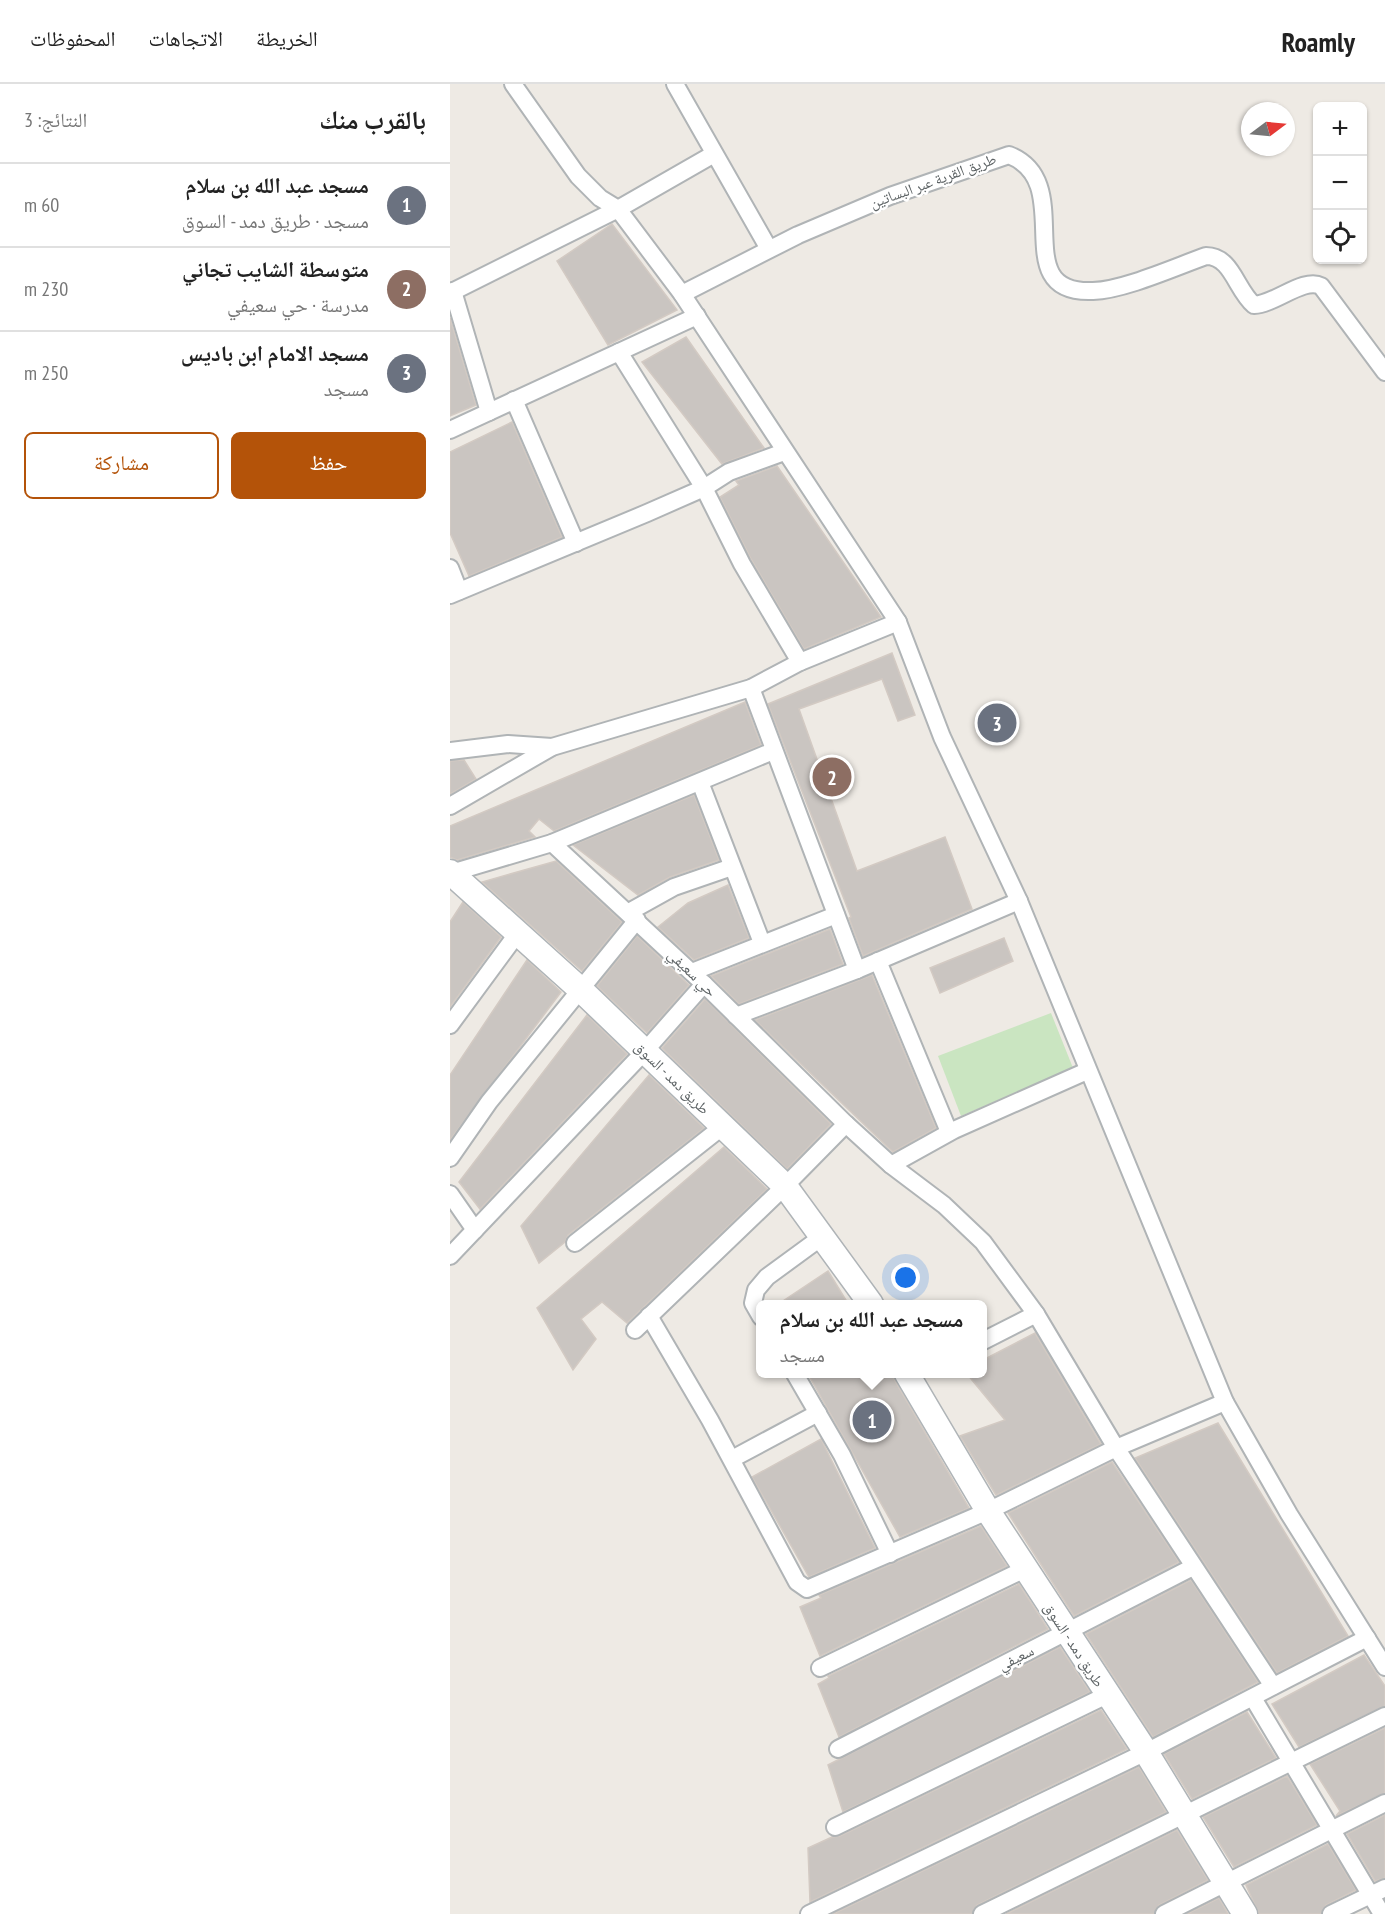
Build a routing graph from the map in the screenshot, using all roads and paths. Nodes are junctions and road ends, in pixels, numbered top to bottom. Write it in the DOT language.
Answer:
graph roads {
  1 [pos="513,84"];
  2 [pos="675,84"];
  3 [pos="714,154"];
  4 [pos="618,209"];
  5 [pos="769,249"];
  6 [pos="452,292"];
  7 [pos="682,294"];
  8 [pos="697,316"];
  9 [pos="619,352"];
  10 [pos="1385,372"];
  11 [pos="514,400"];
  12 [pos="489,412"];
  13 [pos="450,430"];
  14 [pos="784,452"];
  15 [pos="704,488"];
  16 [pos="576,543"];
  17 [pos="450,568"];
  18 [pos="455,593"];
  19 [pos="898,622"];
  20 [pos="800,662"];
  21 [pos="751,688"];
  22 [pos="552,747"];
  23 [pos="450,751"];
  24 [pos="773,752"];
  25 [pos="700,782"];
  26 [pos="450,806"];
  27 [pos="552,843"];
  28 [pos="732,867"];
  29 [pos="452,878"];
  30 [pos="1018,900"];
  31 [pos="836,915"];
  32 [pos="633,916"];
  33 [pos="517,934"];
  34 [pos="762,944"];
  35 [pos="878,961"];
  36 [pos="857,970"];
  37 [pos="698,978"];
  38 [pos="581,990"];
  39 [pos="736,1016"];
  40 [pos="450,1025"];
  41 [pos="644,1052"];
  42 [pos="1087,1071"];
  43 [pos="846,1124"];
  44 [pos="722,1127"];
  45 [pos="949,1132"];
  46 [pos="450,1158"];
  47 [pos="891,1165"];
  48 [pos="785,1186"];
  49 [pos="450,1194"];
  50 [pos="475,1230"];
  51 [pos="823,1236"];
  52 [pos="575,1243"];
  53 [pos="450,1256"];
  54 [pos="868,1300"];
  55 [pos="756,1308"];
  56 [pos="1036,1314"];
  57 [pos="649,1316"];
  58 [pos="635,1330"];
  59 [pos="987,1339"];
  60 [pos="797,1378"];
  61 [pos="914,1378"];
  62 [pos="1225,1402"];
  63 [pos="818,1413"];
  64 [pos="1116,1448"];
  65 [pos="732,1459"];
  66 [pos="988,1511"];
  67 [pos="890,1554"];
  68 [pos="1194,1567"];
  69 [pos="1025,1569"];
  70 [pos="1065,1632"];
  71 [pos="1367,1638"];
  72 [pos="1385,1667"];
  73 [pos="820,1668"];
  74 [pos="1273,1686"];
  75 [pos="1107,1695"];
  76 [pos="1253,1698"];
  77 [pos="1385,1716"];
  78 [pos="838,1749"];
  79 [pos="1146,1752"];
  80 [pos="1293,1761"];
  81 [pos="1385,1803"];
  82 [pos="1184,1814"];
  83 [pos="835,1827"];
  84 [pos="1332,1829"];
  85 [pos="1226,1884"];
  86 [pos="1378,1891"];
  87 [pos="809,1914"];
  88 [pos="982,1914"];
  89 [pos="1164,1914"];
  90 [pos="1245,1914"];
  91 [pos="1331,1914"];
  92 [pos="1382,1914"];
  1 -- 4 [label="street"];
  2 -- 3 [label="street"];
  3 -- 4 [label="street"];
  3 -- 5 [label="street"];
  4 -- 6 [label="street"];
  4 -- 7 [label="street"];
  5 -- 7 [label="street, طريق القرية عبر البساتين"];
  5 -- 10 [label="street, طريق القرية عبر البساتين"];
  6 -- 12 [label="street"];
  7 -- 8 [label="street"];
  8 -- 9 [label="street"];
  8 -- 14 [label="street"];
  9 -- 11 [label="street"];
  9 -- 15 [label="street"];
  11 -- 12 [label="street"];
  11 -- 16 [label="street"];
  12 -- 13 [label="street"];
  14 -- 15 [label="street"];
  14 -- 19 [label="street"];
  15 -- 16 [label="street"];
  15 -- 20 [label="street"];
  16 -- 18 [label="street"];
  17 -- 18 [label="street"];
  19 -- 20 [label="street"];
  19 -- 30 [label="street"];
  20 -- 21 [label="street"];
  21 -- 22 [label="street"];
  21 -- 24 [label="street"];
  22 -- 23 [label="street"];
  22 -- 26 [label="street"];
  24 -- 25 [label="street"];
  24 -- 31 [label="street"];
  25 -- 27 [label="street"];
  25 -- 28 [label="street"];
  27 -- 29 [label="street"];
  27 -- 32 [label="street, حي سعيفي"];
  28 -- 32 [label="street"];
  28 -- 34 [label="street"];
  29 -- 33 [label="main road, طريق دمد - السوق"];
  30 -- 35 [label="street"];
  30 -- 42 [label="street"];
  31 -- 34 [label="street"];
  31 -- 36 [label="street"];
  32 -- 37 [label="street, حي سعيفي"];
  32 -- 38 [label="street"];
  33 -- 38 [label="main road, طريق دمد - السوق"];
  33 -- 40 [label="street"];
  34 -- 37 [label="street"];
  35 -- 36 [label="street"];
  35 -- 45 [label="street"];
  36 -- 39 [label="street"];
  37 -- 39 [label="street, حي سعيفي"];
  37 -- 41 [label="street"];
  38 -- 41 [label="main road, طريق دمد - السوق"];
  38 -- 46 [label="street"];
  39 -- 43 [label="street, حي سعيفي"];
  41 -- 44 [label="main road, طريق دمد - السوق"];
  41 -- 50 [label="street"];
  42 -- 45 [label="street"];
  42 -- 62 [label="street"];
  43 -- 47 [label="street, حي سعيفي"];
  43 -- 48 [label="street"];
  44 -- 48 [label="main road, طريق دمد - السوق"];
  44 -- 52 [label="street"];
  45 -- 47 [label="street"];
  47 -- 56 [label="street, حي سعيفي"];
  48 -- 51 [label="main road, طريق دمد - السوق"];
  48 -- 57 [label="street"];
  49 -- 50 [label="street"];
  50 -- 53 [label="street"];
  51 -- 54 [label="main road, طريق دمد - السوق"];
  51 -- 55 [label="street"];
  56 -- 59 [label="street"];
  56 -- 64 [label="street, حي سعيفي"];
  57 -- 58 [label="street"];
  57 -- 65 [label="street"];
  60 -- 63 [label="street"];
  61 -- 66 [label="main road, طريق دمد - السوق"];
  62 -- 64 [label="street"];
  62 -- 71 [label="street"];
  63 -- 65 [label="street"];
  63 -- 67 [label="street"];
  64 -- 66 [label="street"];
  64 -- 68 [label="street, حي سعيفي"];
  65 -- 67 [label="street"];
  66 -- 67 [label="street"];
  66 -- 69 [label="main road, طريق دمد - السوق"];
  68 -- 70 [label="street, سعيفي"];
  68 -- 74 [label="street, حي سعيفي"];
  69 -- 70 [label="main road, طريق دمد - السوق"];
  69 -- 73 [label="street"];
  70 -- 75 [label="main road, طريق دمد - السوق"];
  70 -- 78 [label="street, سعيفي"];
  71 -- 72 [label="street"];
  71 -- 74 [label="street"];
  74 -- 76 [label="street"];
  75 -- 79 [label="main road, طريق دمد - السوق"];
  75 -- 83 [label="street"];
  76 -- 79 [label="street"];
  76 -- 80 [label="street"];
  77 -- 80 [label="street"];
  79 -- 82 [label="main road, طريق دمد - السوق"];
  79 -- 87 [label="street"];
  80 -- 82 [label="street"];
  80 -- 84 [label="street"];
  81 -- 84 [label="street"];
  82 -- 85 [label="main road, طريق دمد - السوق"];
  82 -- 88 [label="street"];
  84 -- 85 [label="street"];
  84 -- 86 [label="street"];
  85 -- 89 [label="street"];
  85 -- 90 [label="main road, طريق دمد - السوق"];
  86 -- 91 [label="street"];
  86 -- 92 [label="street"];
}
